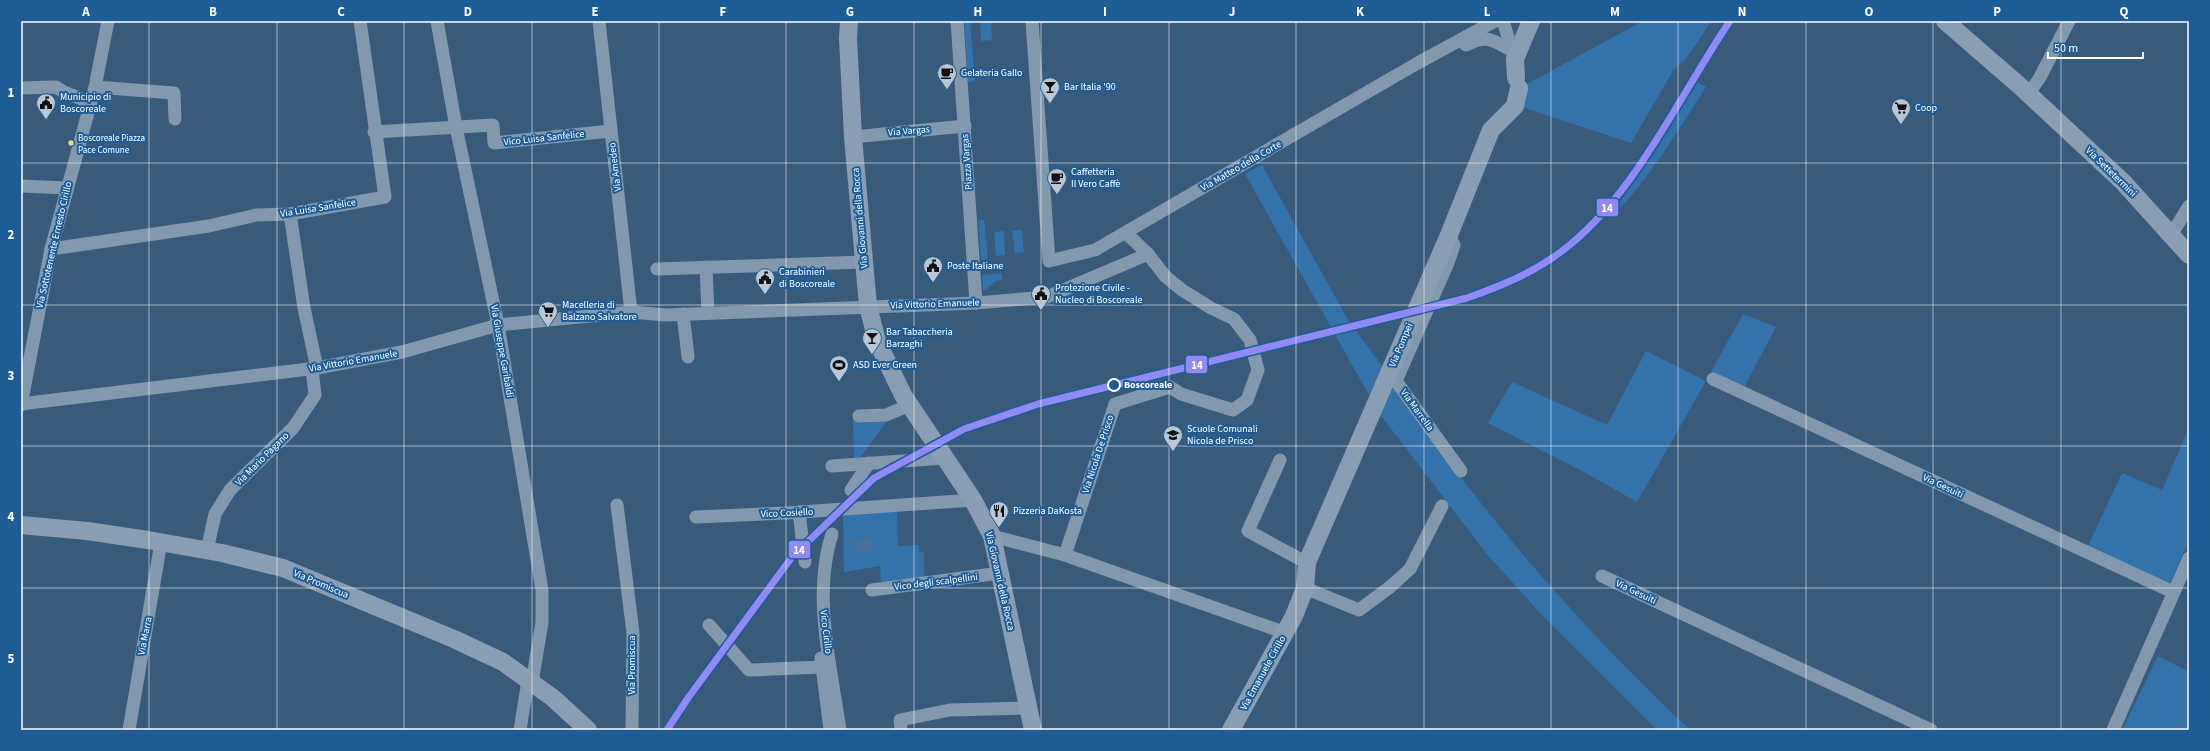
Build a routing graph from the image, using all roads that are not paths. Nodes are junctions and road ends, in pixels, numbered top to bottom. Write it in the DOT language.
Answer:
graph roads {
  1 [pos="108,21"];
  2 [pos="360,21"];
  3 [pos="437,21"];
  4 [pos="599,21"];
  5 [pos="849,21"];
  6 [pos="957,21"];
  7 [pos="1032,21"];
  8 [pos="1494,21"];
  9 [pos="1503,21"];
  10 [pos="1945,21"];
  11 [pos="2069,21"];
  12 [pos="1527,24"];
  13 [pos="1513,54"];
  14 [pos="1422,61"];
  15 [pos="95,87"];
  16 [pos="21,88"];
  17 [pos="2028,94"];
  18 [pos="89,102"];
  19 [pos="175,119"];
  20 [pos="965,126"];
  21 [pos="456,127"];
  22 [pos="611,131"];
  23 [pos="374,132"];
  24 [pos="853,137"];
  25 [pos="21,186"];
  26 [pos="66,188"];
  27 [pos="2189,206"];
  28 [pos="290,214"];
  29 [pos="1126,233"];
  30 [pos="1449,235"];
  31 [pos="2171,235"];
  32 [pos="51,249"];
  33 [pos="1148,254"];
  34 [pos="2189,255"];
  35 [pos="864,262"];
  36 [pos="706,267"];
  37 [pos="657,269"];
  38 [pos="976,303"];
  39 [pos="868,306"];
  40 [pos="631,312"];
  41 [pos="708,313"];
  42 [pos="683,314"];
  43 [pos="498,325"];
  44 [pos="688,357"];
  45 [pos="315,369"];
  46 [pos="1713,379"];
  47 [pos="21,404"];
  48 [pos="910,405"];
  49 [pos="859,416"];
  50 [pos="945,458"];
  51 [pos="1280,460"];
  52 [pos="869,463"];
  53 [pos="832,466"];
  54 [pos="1461,471"];
  55 [pos="851,490"];
  56 [pos="973,500"];
  57 [pos="617,505"];
  58 [pos="1442,506"];
  59 [pos="799,512"];
  60 [pos="696,517"];
  61 [pos="21,525"];
  62 [pos="832,534"];
  63 [pos="992,536"];
  64 [pos="161,542"];
  65 [pos="207,550"];
  66 [pos="1065,555"];
  67 [pos="2189,558"];
  68 [pos="805,562"];
  69 [pos="1307,563"];
  70 [pos="1000,573"];
  71 [pos="1602,576"];
  72 [pos="1305,588"];
  73 [pos="872,590"];
  74 [pos="2173,592"];
  75 [pos="1294,616"];
  76 [pos="817,624"];
  77 [pos="709,625"];
  78 [pos="1286,633"];
  79 [pos="822,667"];
  80 [pos="530,681"];
  81 [pos="1029,708"];
  82 [pos="129,730"];
  83 [pos="520,730"];
  84 [pos="588,730"];
  85 [pos="632,730"];
  86 [pos="830,730"];
  87 [pos="840,730"];
  88 [pos="901,730"];
  89 [pos="1033,730"];
  90 [pos="1231,730"];
  91 [pos="1931,730"];
  92 [pos="2113,730"];
  1 -- 15 [label="street, Via Sottotenente Ernesto Cirillo"];
  2 -- 23 [label="street, Via Luisa Sanfelice"];
  3 -- 21 [label="street, Via Giuseppe Garibaldi"];
  4 -- 22 [label="street, Via Amedeo"];
  5 -- 24 [label="street, Via Giovanni della Rocca"];
  6 -- 20 [label="street, Piazza Vargas"];
  7 -- 29 [label="street, Via Matteo della Corte"];
  8 -- 14 [label="street, Via Matteo della Corte"];
  9 -- 13 [label="street"];
  10 -- 17 [label="street, Via Settetermini"];
  11 -- 17 [label="street"];
  12 -- 13 [label="street, Via Pompei"];
  13 -- 14 [label="street, Via Matteo della Corte"];
  13 -- 30 [label="street, Via Pompei"];
  14 -- 29 [label="street, Via Matteo della Corte"];
  15 -- 18 [label="street, Via Sottotenente Ernesto Cirillo"];
  15 -- 19 [label="street"];
  16 -- 18 [label="street"];
  17 -- 31 [label="street, Via Settetermini"];
  18 -- 26 [label="street, Via Sottotenente Ernesto Cirillo"];
  20 -- 24 [label="street, Via Vargas"];
  20 -- 38 [label="street, Piazza Vargas"];
  21 -- 22 [label="street, Vico Luisa Sanfelice"];
  21 -- 23 [label="street, Vico Luisa Sanfelice"];
  21 -- 43 [label="street, Via Giuseppe Garibaldi"];
  22 -- 40 [label="street, Via Amedeo"];
  23 -- 28 [label="street, Via Luisa Sanfelice"];
  24 -- 35 [label="street, Via Giovanni della Rocca"];
  25 -- 26 [label="street"];
  26 -- 32 [label="street, Via Sottotenente Ernesto Cirillo"];
  27 -- 31 [label="street"];
  28 -- 32 [label="street, Via Luisa Sanfelice"];
  28 -- 45 [label="street, Via Mario Pagano"];
  29 -- 33 [label="street"];
  30 -- 54 [label="street, Via Marrella"];
  30 -- 69 [label="street, Via Pompei"];
  31 -- 34 [label="street, Via Settetermini"];
  32 -- 47 [label="street, Via Sottotenente Ernesto Cirillo"];
  33 -- 38 [label="street, Via Vittorio Emanuele"];
  33 -- 66 [label="street, Via Nicola De Prisco"];
  35 -- 36 [label="street"];
  35 -- 39 [label="street, Via Giovanni della Rocca"];
  36 -- 37 [label="street"];
  36 -- 41 [label="street"];
  38 -- 39 [label="street, Via Vittorio Emanuele"];
  39 -- 41 [label="street, Via Vittorio Emanuele"];
  39 -- 48 [label="street, Via Giovanni della Rocca"];
  40 -- 42 [label="street, Via Vittorio Emanuele"];
  40 -- 43 [label="street, Via Vittorio Emanuele"];
  41 -- 42 [label="street, Via Vittorio Emanuele"];
  42 -- 44 [label="street"];
  43 -- 45 [label="street, Via Vittorio Emanuele"];
  43 -- 80 [label="street, Via Giuseppe Garibaldi"];
  45 -- 47 [label="street, Via Vittorio Emanuele"];
  45 -- 65 [label="street, Via Mario Pagano"];
  46 -- 74 [label="street, Via Gesuiti"];
  48 -- 49 [label="street"];
  48 -- 50 [label="street, Via Giovanni della Rocca"];
  50 -- 52 [label="street"];
  50 -- 56 [label="street, Via Giovanni della Rocca"];
  51 -- 69 [label="street"];
  52 -- 53 [label="street"];
  52 -- 55 [label="street"];
  56 -- 59 [label="street, Vico Cosiello"];
  56 -- 63 [label="street, Via Giovanni della Rocca"];
  57 -- 85 [label="street, Via Promiscua"];
  58 -- 72 [label="street"];
  59 -- 60 [label="street, Vico Cosiello"];
  59 -- 68 [label="street"];
  61 -- 64 [label="street, Via Promiscua"];
  62 -- 87 [label="street, Vico Cirillo"];
  63 -- 66 [label="street"];
  63 -- 70 [label="street, Via Giovanni della Rocca"];
  64 -- 65 [label="street, Via Promiscua"];
  64 -- 82 [label="street, Via Marra"];
  65 -- 80 [label="street, Via Promiscua"];
  66 -- 78 [label="street"];
  67 -- 74 [label="street"];
  69 -- 72 [label="street, Via Pompei"];
  70 -- 73 [label="street, Vico degli scalpellini"];
  70 -- 81 [label="street, Via Giovanni della Rocca"];
  71 -- 91 [label="street, Via Gesuiti"];
  72 -- 75 [label="street, Via Pompei"];
  74 -- 92 [label="street"];
  75 -- 78 [label="street, Via Emanuele Cirillo"];
  76 -- 79 [label="street, Vico Cirillo"];
  77 -- 79 [label="street, Vico Cirillo"];
  78 -- 90 [label="street, Via Emanuele Cirillo"];
  79 -- 86 [label="street, Vico Cirillo"];
  80 -- 83 [label="street, Via Giuseppe Garibaldi"];
  80 -- 84 [label="street, Via Promiscua"];
  81 -- 88 [label="street"];
  81 -- 89 [label="street, Via Giovanni della Rocca"];
}
